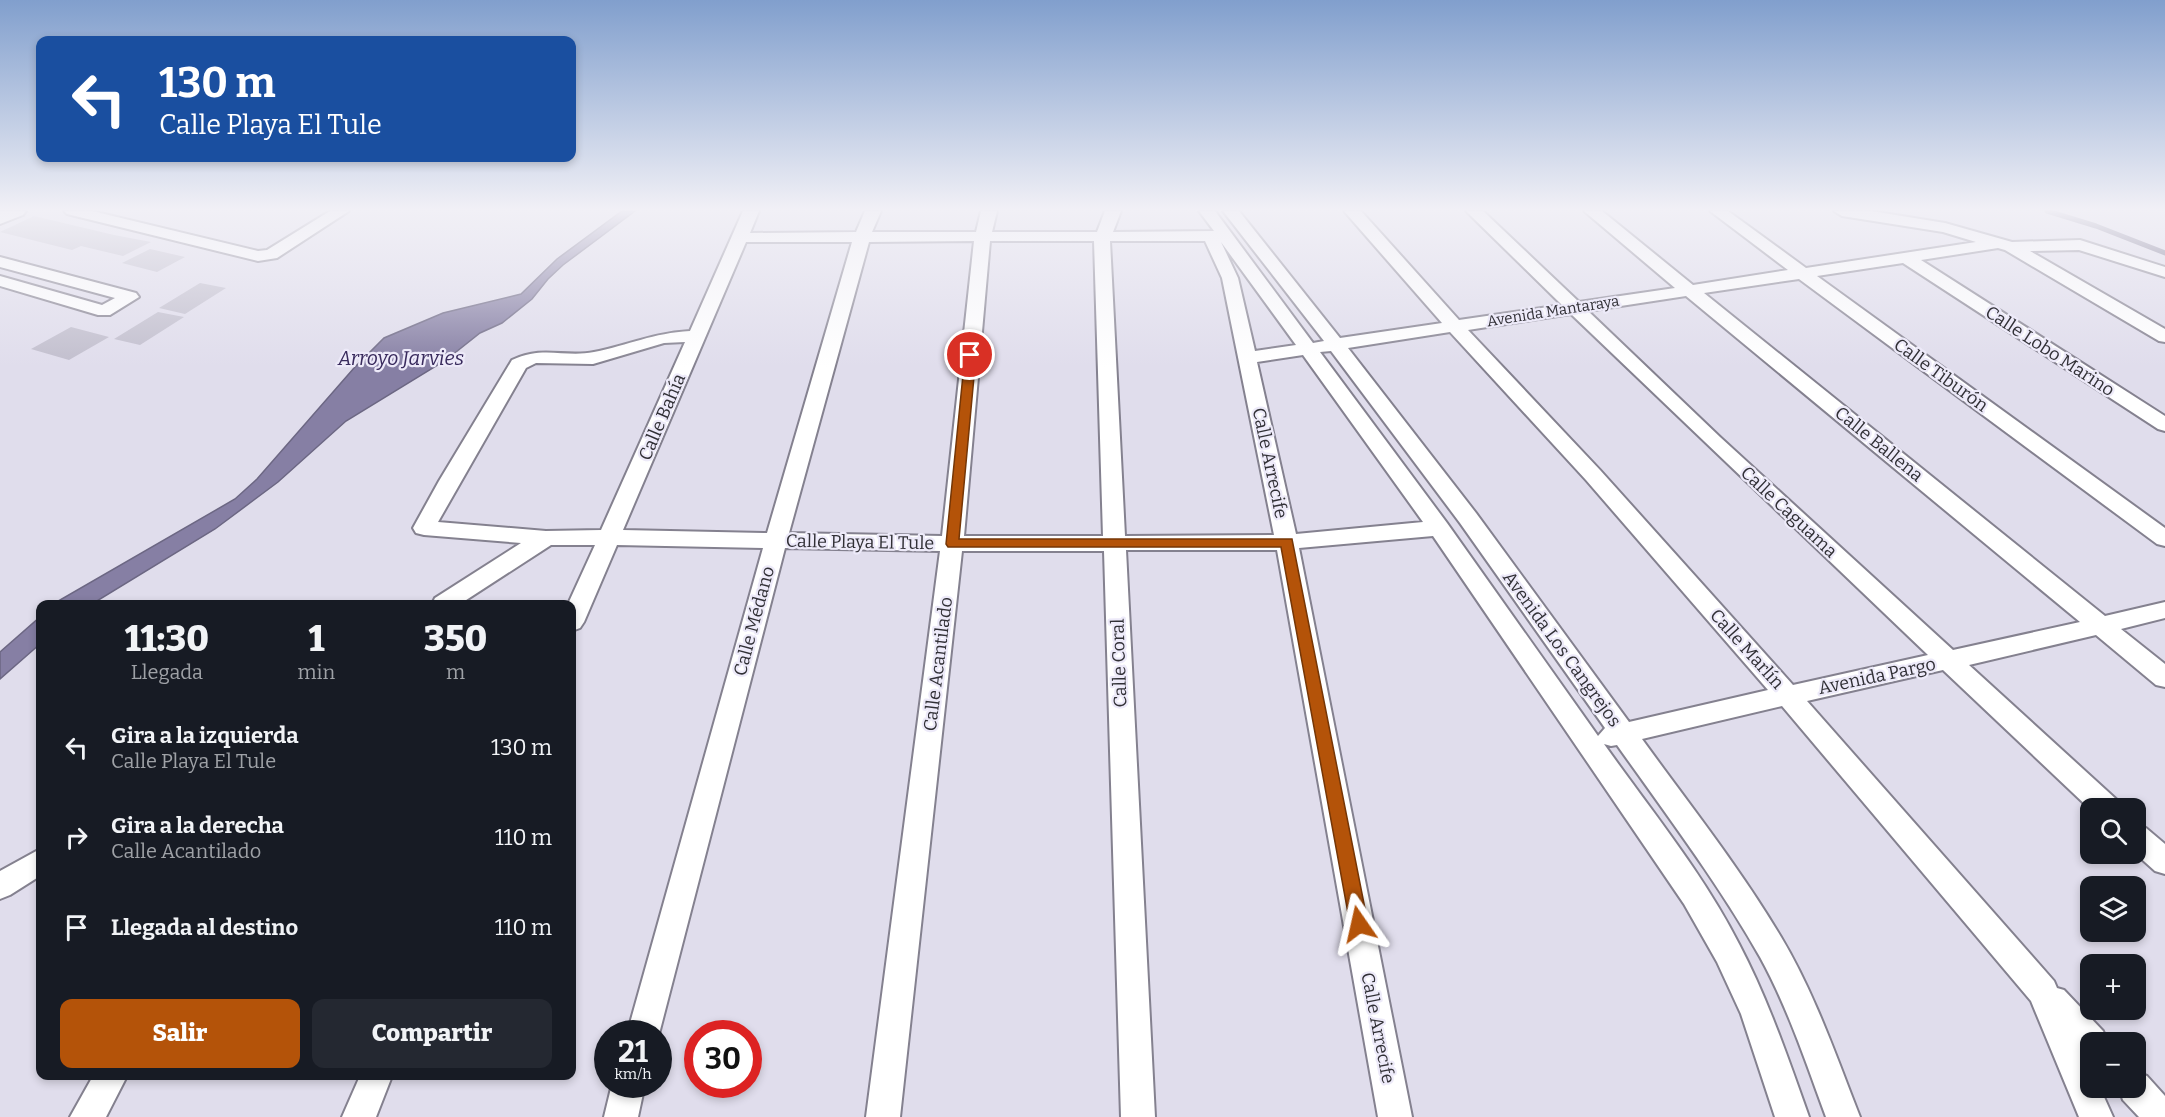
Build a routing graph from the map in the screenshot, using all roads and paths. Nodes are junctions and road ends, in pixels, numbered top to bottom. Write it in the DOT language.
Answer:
graph roads {
  1 [pos="4,263"];
  2 [pos="728,263"];
  3 [pos="855,263"];
  4 [pos="980,263"];
  5 [pos="1103,263"];
  6 [pos="1226,263"];
  7 [pos="1240,263"];
  8 [pos="1272,263"];
  9 [pos="1398,263"];
  10 [pos="1529,263"];
  11 [pos="1657,263"];
  12 [pos="1787,263"];
  13 [pos="1862,263"];
  14 [pos="1914,263"];
  15 [pos="2037,263"];
  16 [pos="2137,263"];
  17 [pos="1799,272"];
  18 [pos="2165,272"];
  19 [pos="56,277"];
  20 [pos="0,280"];
  21 [pos="1689,289"];
  22 [pos="32,290"];
  23 [pos="1577,308"];
  24 [pos="1455,327"];
  25 [pos="696,336"];
  26 [pos="2165,337"];
  27 [pos="1337,346"];
  28 [pos="1311,350"];
  29 [pos="1248,358"];
  30 [pos="2165,425"];
  31 [pos="1439,528"];
  32 [pos="610,537"];
  33 [pos="546,538"];
  34 [pos="2165,538"];
  35 [pos="776,541"];
  36 [pos="1114,542"];
  37 [pos="1287,542"];
  38 [pos="952,544"];
  39 [pos="449,600"];
  40 [pos="2165,610"];
  41 [pos="576,613"];
  42 [pos="2101,626"];
  43 [pos="1948,661"];
  44 [pos="2165,678"];
  45 [pos="1787,695"];
  46 [pos="1622,733"];
  47 [pos="1588,741"];
  48 [pos="2096,798"];
  49 [pos="2146,845"];
  50 [pos="2165,862"];
  51 [pos="36,864"];
  52 [pos="0,886"];
  53 [pos="2043,991"];
  54 [pos="647,1020"];
  55 [pos="2082,1032"];
  56 [pos="109,1080"];
  57 [pos="374,1080"];
  58 [pos="626,1098"];
  59 [pos="2144,1098"];
  60 [pos="87,1117"];
  61 [pos="359,1117"];
  62 [pos="621,1117"];
  63 [pos="884,1117"];
  64 [pos="1138,1117"];
  65 [pos="1395,1117"];
  66 [pos="1792,1117"];
  67 [pos="1843,1117"];
  68 [pos="2096,1117"];
  69 [pos="2162,1117"];
  1 -- 19 [label="street"];
  2 -- 25 [label="street, Calle Bahía"];
  3 -- 35 [label="street, Calle Médano"];
  4 -- 38 [label="street, Calle Acantilado"];
  5 -- 36 [label="street, Calle Coral"];
  6 -- 29 [label="street, Calle Arrecife"];
  7 -- 28 [label="street, Avenida Los Cangrejos"];
  8 -- 27 [label="street, Avenida Los Cangrejos"];
  9 -- 24 [label="street, Calle Marlín"];
  10 -- 23 [label="street, Calle Caguama"];
  11 -- 21 [label="street, Calle Ballena"];
  12 -- 17 [label="street, Calle Tiburón"];
  13 -- 17 [label="street, Avenida Mantaraya"];
  14 -- 30 [label="street, Calle Lobo Marino"];
  15 -- 26 [label="street"];
  16 -- 18 [label="street"];
  17 -- 21 [label="street, Avenida Mantaraya"];
  17 -- 34 [label="street, Calle Tiburón"];
  19 -- 22 [label="street"];
  19 -- 22 [label="street"];
  20 -- 22 [label="street"];
  21 -- 23 [label="street, Avenida Mantaraya"];
  21 -- 42 [label="street, Calle Ballena"];
  23 -- 24 [label="street, Avenida Mantaraya"];
  23 -- 43 [label="street, Calle Caguama"];
  24 -- 27 [label="street, Avenida Mantaraya"];
  24 -- 45 [label="street, Calle Marlín"];
  25 -- 32 [label="street, Calle Bahía"];
  25 -- 33 [label="street, Calle Playa El Tule"];
  27 -- 28 [label="street, Avenida Mantaraya"];
  27 -- 46 [label="street, Avenida Los Cangrejos"];
  28 -- 29 [label="street, Avenida Mantaraya"];
  28 -- 31 [label="street, Avenida Los Cangrejos"];
  29 -- 37 [label="street, Calle Arrecife"];
  31 -- 37 [label="street, Calle Playa El Tule"];
  31 -- 47 [label="street, Avenida Los Cangrejos"];
  32 -- 33 [label="street, Calle Playa El Tule"];
  32 -- 35 [label="street, Calle Playa El Tule"];
  32 -- 41 [label="street, Calle Bahía"];
  33 -- 39 [label="street"];
  35 -- 38 [label="street, Calle Playa El Tule"];
  35 -- 54 [label="street, Calle Médano"];
  36 -- 37 [label="street, Calle Playa El Tule"];
  36 -- 38 [label="street, Calle Playa El Tule"];
  36 -- 64 [label="street, Calle Coral"];
  37 -- 65 [label="street, Calle Arrecife"];
  38 -- 63 [label="street, Calle Acantilado"];
  40 -- 42 [label="street, Avenida Pargo"];
  42 -- 43 [label="street, Avenida Pargo"];
  42 -- 44 [label="street, Calle Ballena"];
  43 -- 45 [label="street, Avenida Pargo"];
  43 -- 48 [label="street, Calle Caguama"];
  45 -- 46 [label="street, Avenida Pargo"];
  45 -- 53 [label="street, Calle Marlín"];
  46 -- 47 [label="street, Avenida Pargo"];
  46 -- 67 [label="street, Avenida Los Cangrejos"];
  47 -- 66 [label="street, Avenida Los Cangrejos"];
  49 -- 50 [label="street"];
  51 -- 52 [label="street"];
  53 -- 55 [label="street"];
  53 -- 68 [label="street, Calle Marlín"];
  56 -- 60 [label="street"];
  57 -- 61 [label="street"];
  58 -- 62 [label="street"];
  59 -- 69 [label="street"];
}
